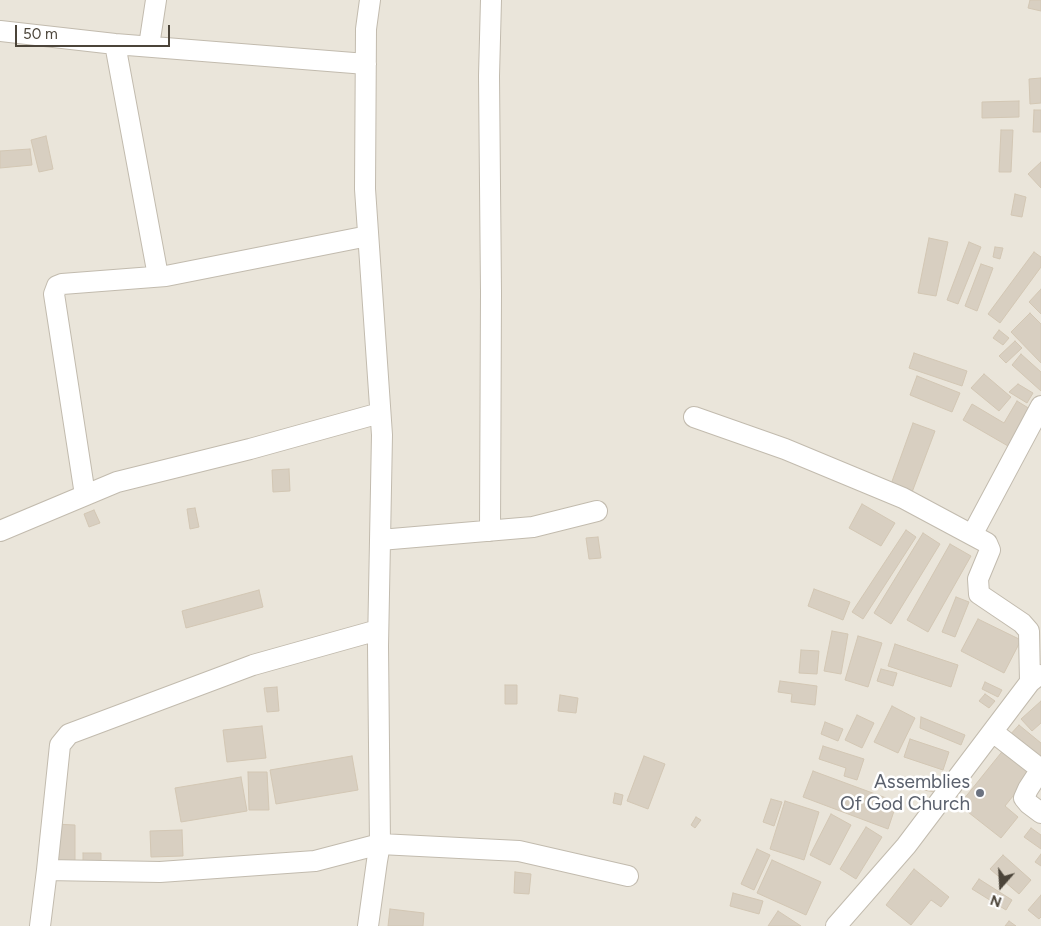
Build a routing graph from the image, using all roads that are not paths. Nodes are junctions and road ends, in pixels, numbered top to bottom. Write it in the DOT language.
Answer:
graph roads {
  1 [pos="156,0"];
  2 [pos="370,0"];
  3 [pos="492,0"];
  4 [pos="0,31"];
  5 [pos="115,44"];
  6 [pos="149,46"];
  7 [pos="366,64"];
  8 [pos="368,236"];
  9 [pos="158,276"];
  10 [pos="1041,406"];
  11 [pos="380,413"];
  12 [pos="694,417"];
  13 [pos="85,495"];
  14 [pos="597,511"];
  15 [pos="0,531"];
  16 [pos="490,531"];
  17 [pos="972,536"];
  18 [pos="380,540"];
  19 [pos="378,630"];
  20 [pos="1036,678"];
  21 [pos="993,732"];
  22 [pos="1041,812"];
  23 [pos="380,844"];
  24 [pos="47,870"];
  25 [pos="628,876"];
  26 [pos="838,925"];
  27 [pos="40,926"];
  28 [pos="368,926"];
  1 -- 6 [label="street"];
  2 -- 7 [label="street"];
  3 -- 16 [label="street"];
  4 -- 5 [label="street"];
  5 -- 6 [label="street"];
  5 -- 9 [label="street"];
  6 -- 7 [label="street"];
  7 -- 8 [label="street"];
  8 -- 9 [label="street"];
  8 -- 11 [label="street"];
  9 -- 13 [label="street"];
  10 -- 17 [label="street"];
  11 -- 13 [label="street"];
  11 -- 18 [label="street"];
  12 -- 17 [label="street"];
  13 -- 15 [label="street"];
  14 -- 16 [label="street"];
  16 -- 18 [label="street"];
  17 -- 20 [label="street"];
  18 -- 19 [label="street"];
  19 -- 23 [label="street"];
  19 -- 24 [label="street"];
  20 -- 21 [label="street"];
  21 -- 22 [label="street"];
  21 -- 26 [label="street"];
  23 -- 24 [label="street"];
  23 -- 25 [label="street"];
  23 -- 28 [label="street"];
  24 -- 27 [label="street"];
}
